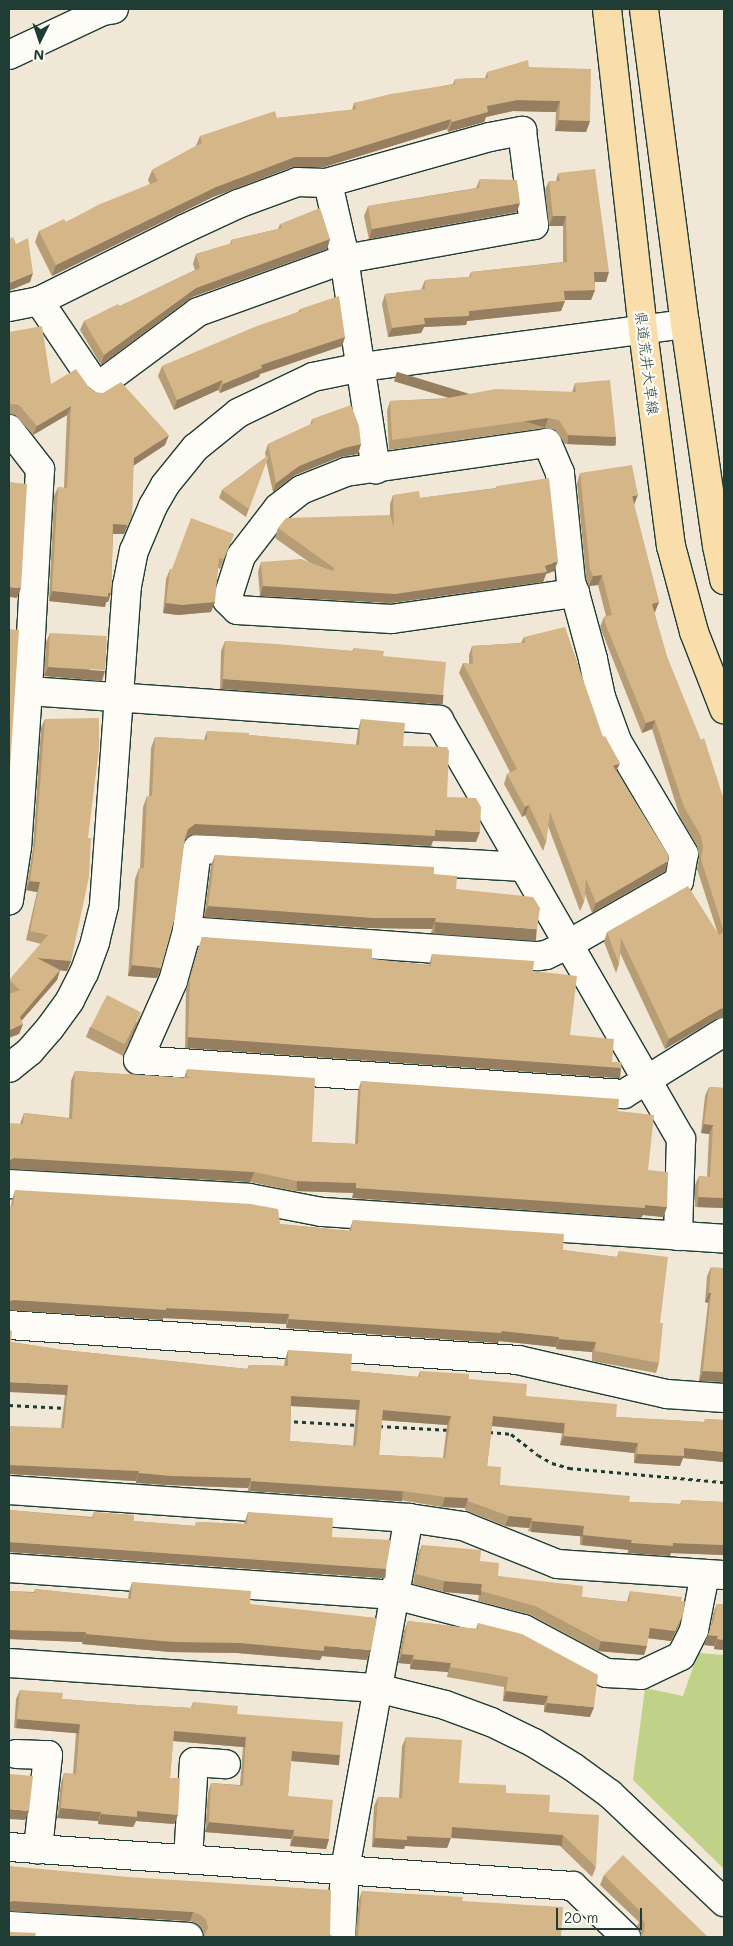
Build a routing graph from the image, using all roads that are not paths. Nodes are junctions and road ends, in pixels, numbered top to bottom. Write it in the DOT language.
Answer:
graph roads {
  1 [pos="114,9"];
  2 [pos="607,9"];
  3 [pos="644,9"];
  4 [pos="9,55"];
  5 [pos="326,183"];
  6 [pos="345,260"];
  7 [pos="39,301"];
  8 [pos="9,307"];
  9 [pos="684,324"];
  10 [pos="643,330"];
  11 [pos="362,367"];
  12 [pos="9,429"];
  13 [pos="376,469"];
  14 [pos="724,580"];
  15 [pos="575,594"];
  16 [pos="21,604"];
  17 [pos="28,692"];
  18 [pos="118,698"];
  19 [pos="724,709"];
  20 [pos="16,764"];
  21 [pos="523,867"];
  22 [pos="9,900"];
  23 [pos="187,931"];
  24 [pos="568,945"];
  25 [pos="724,1032"];
  26 [pos="9,1068"];
  27 [pos="648,1078"];
  28 [pos="9,1184"];
  29 [pos="678,1236"];
  30 [pos="724,1239"];
  31 [pos="9,1325"];
  32 [pos="724,1398"];
  33 [pos="9,1490"];
  34 [pos="409,1518"];
  35 [pos="9,1568"];
  36 [pos="715,1575"];
  37 [pos="395,1595"];
  38 [pos="9,1663"];
  39 [pos="377,1688"];
  40 [pos="16,1754"];
  41 [pos="226,1764"];
  42 [pos="9,1847"];
  43 [pos="38,1849"];
  44 [pos="188,1859"];
  45 [pos="345,1869"];
  46 [pos="724,1902"];
  47 [pos="9,1926"];
  48 [pos="609,1932"];
  49 [pos="189,1937"];
  50 [pos="340,1937"];
  1 -- 4 [label="street"];
  2 -- 10 [label="main road, 県道荒井大草線"];
  3 -- 9 [label="main road"];
  5 -- 6 [label="street"];
  5 -- 6 [label="street"];
  5 -- 7 [label="street"];
  6 -- 7 [label="street"];
  6 -- 11 [label="street"];
  7 -- 8 [label="street"];
  9 -- 10 [label="street"];
  9 -- 14 [label="main road"];
  10 -- 11 [label="street"];
  10 -- 19 [label="main road, 県道荒井大草線"];
  11 -- 13 [label="street"];
  11 -- 18 [label="street"];
  12 -- 16 [label="street"];
  13 -- 15 [label="street"];
  13 -- 15 [label="street"];
  15 -- 24 [label="street"];
  16 -- 17 [label="street"];
  17 -- 18 [label="street"];
  17 -- 20 [label="street"];
  18 -- 21 [label="street"];
  18 -- 26 [label="street"];
  20 -- 22 [label="street"];
  21 -- 23 [label="street"];
  21 -- 24 [label="street"];
  23 -- 24 [label="street"];
  23 -- 27 [label="street"];
  24 -- 27 [label="street"];
  25 -- 27 [label="street"];
  27 -- 29 [label="street"];
  28 -- 29 [label="street"];
  29 -- 30 [label="street"];
  31 -- 32 [label="street"];
  33 -- 34 [label="street"];
  34 -- 36 [label="street"];
  34 -- 37 [label="street"];
  35 -- 37 [label="street"];
  36 -- 37 [label="street"];
  37 -- 39 [label="street"];
  38 -- 39 [label="street"];
  39 -- 45 [label="street"];
  39 -- 46 [label="street"];
  40 -- 43 [label="street"];
  41 -- 44 [label="street"];
  42 -- 43 [label="street"];
  43 -- 44 [label="street"];
  44 -- 45 [label="street"];
  45 -- 48 [label="street"];
  45 -- 50 [label="street"];
  47 -- 49 [label="street"];
}
